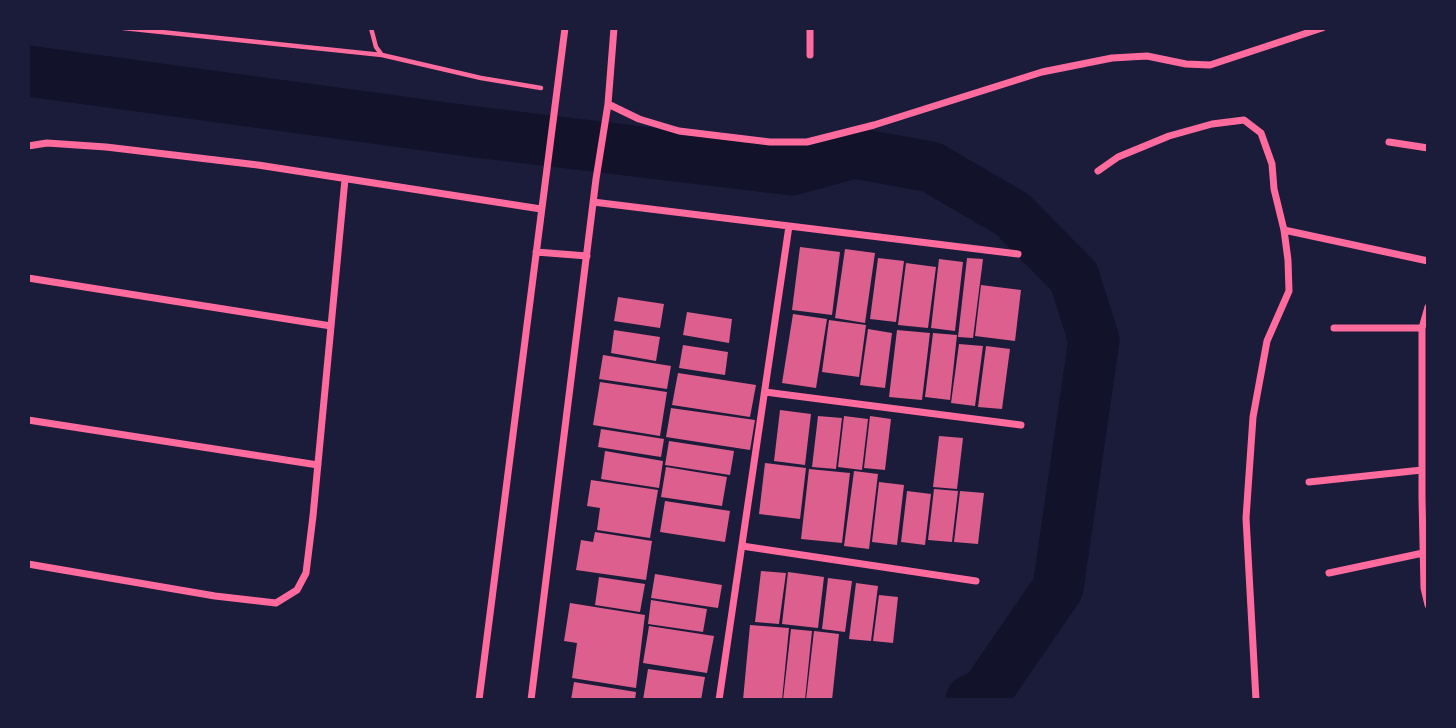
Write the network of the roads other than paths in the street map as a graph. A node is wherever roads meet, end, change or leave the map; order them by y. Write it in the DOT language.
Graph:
graph roads {
  1 [pos="565,28"];
  2 [pos="614,28"];
  3 [pos="810,28"];
  4 [pos="1322,28"];
  5 [pos="810,55"];
  6 [pos="608,104"];
  7 [pos="1389,142"];
  8 [pos="28,146"];
  9 [pos="1428,148"];
  10 [pos="1098,171"];
  11 [pos="345,179"];
  12 [pos="593,202"];
  13 [pos="541,209"];
  14 [pos="789,226"];
  15 [pos="1284,230"];
  16 [pos="536,252"];
  17 [pos="1018,254"];
  18 [pos="587,256"];
  19 [pos="1428,261"];
  20 [pos="28,278"];
  21 [pos="1428,307"];
  22 [pos="331,326"];
  23 [pos="1334,328"];
  24 [pos="1422,328"];
  25 [pos="1426,390"];
  26 [pos="765,392"];
  27 [pos="28,419"];
  28 [pos="1021,425"];
  29 [pos="318,465"];
  30 [pos="1422,470"];
  31 [pos="1309,482"];
  32 [pos="742,546"];
  33 [pos="1423,553"];
  34 [pos="28,564"];
  35 [pos="1329,573"];
  36 [pos="976,580"];
  37 [pos="1428,605"];
  38 [pos="479,700"];
  39 [pos="531,700"];
  40 [pos="719,700"];
  41 [pos="1256,700"];
  1 -- 13 [label="street"];
  2 -- 6 [label="street"];
  3 -- 5 [label="street"];
  4 -- 6 [label="street"];
  6 -- 12 [label="street"];
  7 -- 9 [label="street"];
  8 -- 11 [label="street"];
  10 -- 15 [label="street"];
  11 -- 13 [label="street"];
  11 -- 22 [label="street"];
  12 -- 14 [label="street"];
  12 -- 18 [label="street"];
  13 -- 16 [label="street"];
  14 -- 17 [label="street"];
  14 -- 26 [label="street"];
  15 -- 19 [label="street"];
  15 -- 41 [label="street"];
  16 -- 18 [label="street"];
  16 -- 38 [label="street"];
  18 -- 39 [label="street"];
  20 -- 22 [label="street"];
  21 -- 24 [label="street"];
  22 -- 29 [label="street"];
  23 -- 24 [label="street"];
  24 -- 25 [label="street"];
  25 -- 30 [label="street"];
  26 -- 28 [label="street"];
  26 -- 32 [label="street"];
  27 -- 29 [label="street"];
  29 -- 34 [label="street"];
  30 -- 31 [label="street"];
  30 -- 33 [label="street"];
  32 -- 36 [label="street"];
  32 -- 40 [label="street"];
  33 -- 35 [label="street"];
  33 -- 37 [label="street"];
}
